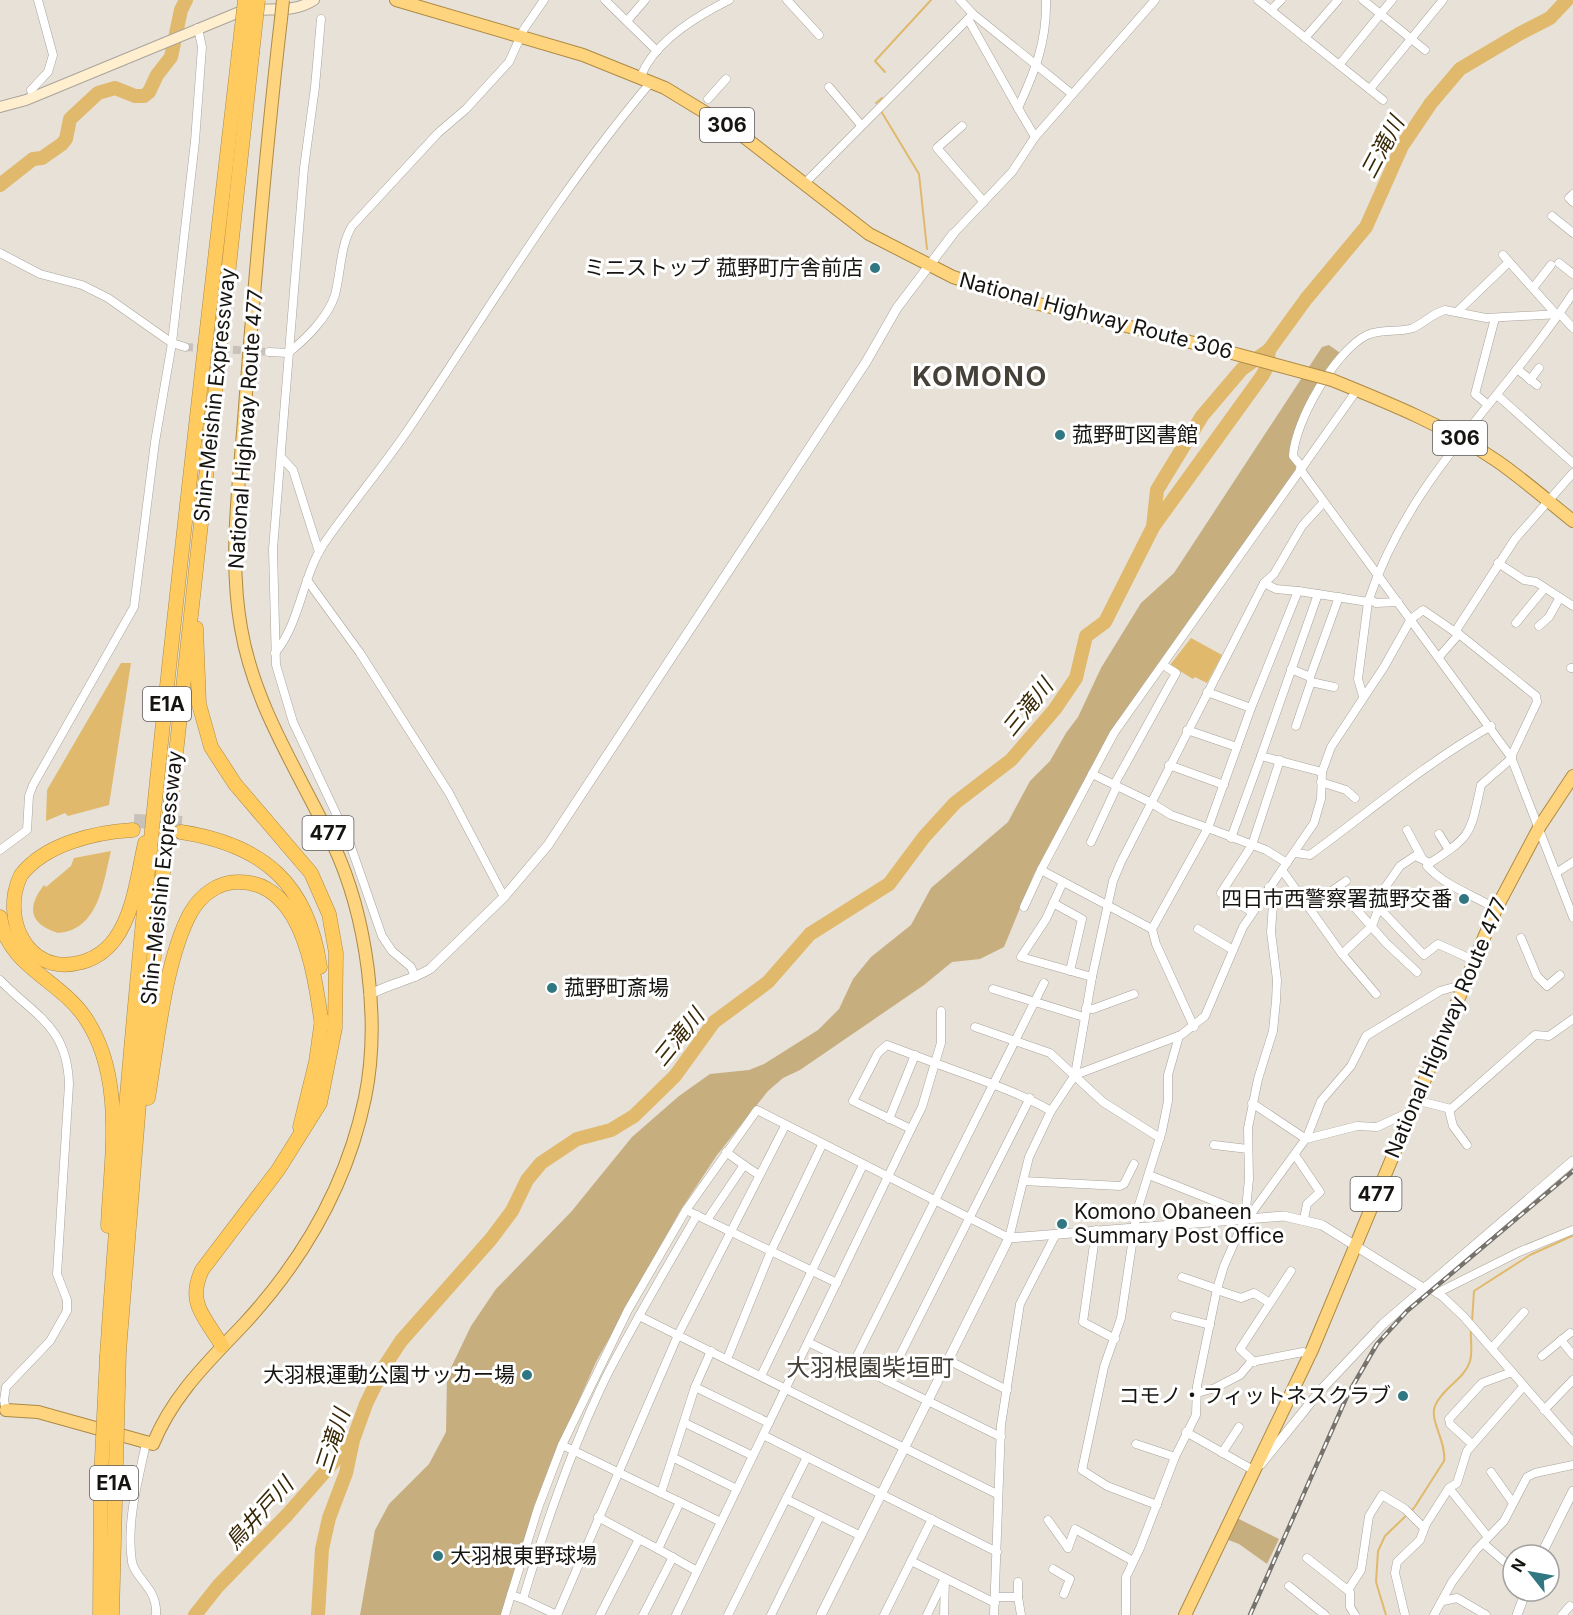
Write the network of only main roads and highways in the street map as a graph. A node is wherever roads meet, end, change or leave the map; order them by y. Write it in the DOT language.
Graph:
graph roads {
  1 [pos="245,0"];
  2 [pos="258,0"];
  3 [pos="283,0"];
  4 [pos="314,0"];
  5 [pos="396,0"];
  6 [pos="246,53"];
  7 [pos="0,107"];
  8 [pos="204,509"];
  9 [pos="1573,521"];
  10 [pos="1573,776"];
  11 [pos="157,795"];
  12 [pos="182,827"];
  13 [pos="0,904"];
  14 [pos="0,917"];
  15 [pos="329,1027"];
  16 [pos="132,1183"];
  17 [pos="108,1339"];
  18 [pos="222,1346"];
  19 [pos="113,1354"];
  20 [pos="3,1410"];
  21 [pos="100,1615"];
  22 [pos="112,1615"];
  23 [pos="1185,1615"];
  1 -- 6 [label="highway, Shin-Meishin Expressway / E1A, bridge"];
  2 -- 6 [label="highway, Shin-Meishin Expressway / E1A, bridge"];
  3 -- 18 [label="highway, National Highway Route 477 / 477, bridge"];
  4 -- 7 [label="main road"];
  5 -- 9 [label="highway, National Highway Route 306 / 306, bridge"];
  6 -- 8 [label="highway, Shin-Meishin Expressway / E1A"];
  6 -- 11 [label="highway, Shin-Meishin Expressway / E1A"];
  8 -- 15 [label="highway"];
  8 -- 16 [label="highway, Shin-Meishin Expressway / E1A"];
  10 -- 23 [label="highway, National Highway Route 477 / 477"];
  11 -- 13 [label="highway"];
  11 -- 17 [label="highway, Shin-Meishin Expressway / E1A"];
  12 -- 15 [label="highway"];
  14 -- 17 [label="highway"];
  15 -- 16 [label="highway"];
  15 -- 18 [label="highway"];
  16 -- 19 [label="highway, Shin-Meishin Expressway / E1A"];
  17 -- 19 [label="highway, Shin-Meishin Expressway / E1A"];
  18 -- 20 [label="highway, National Highway Route 477 / 477"];
  19 -- 21 [label="highway, Shin-Meishin Expressway / E1A, bridge"];
  19 -- 22 [label="highway, Shin-Meishin Expressway / E1A, bridge"];
}
